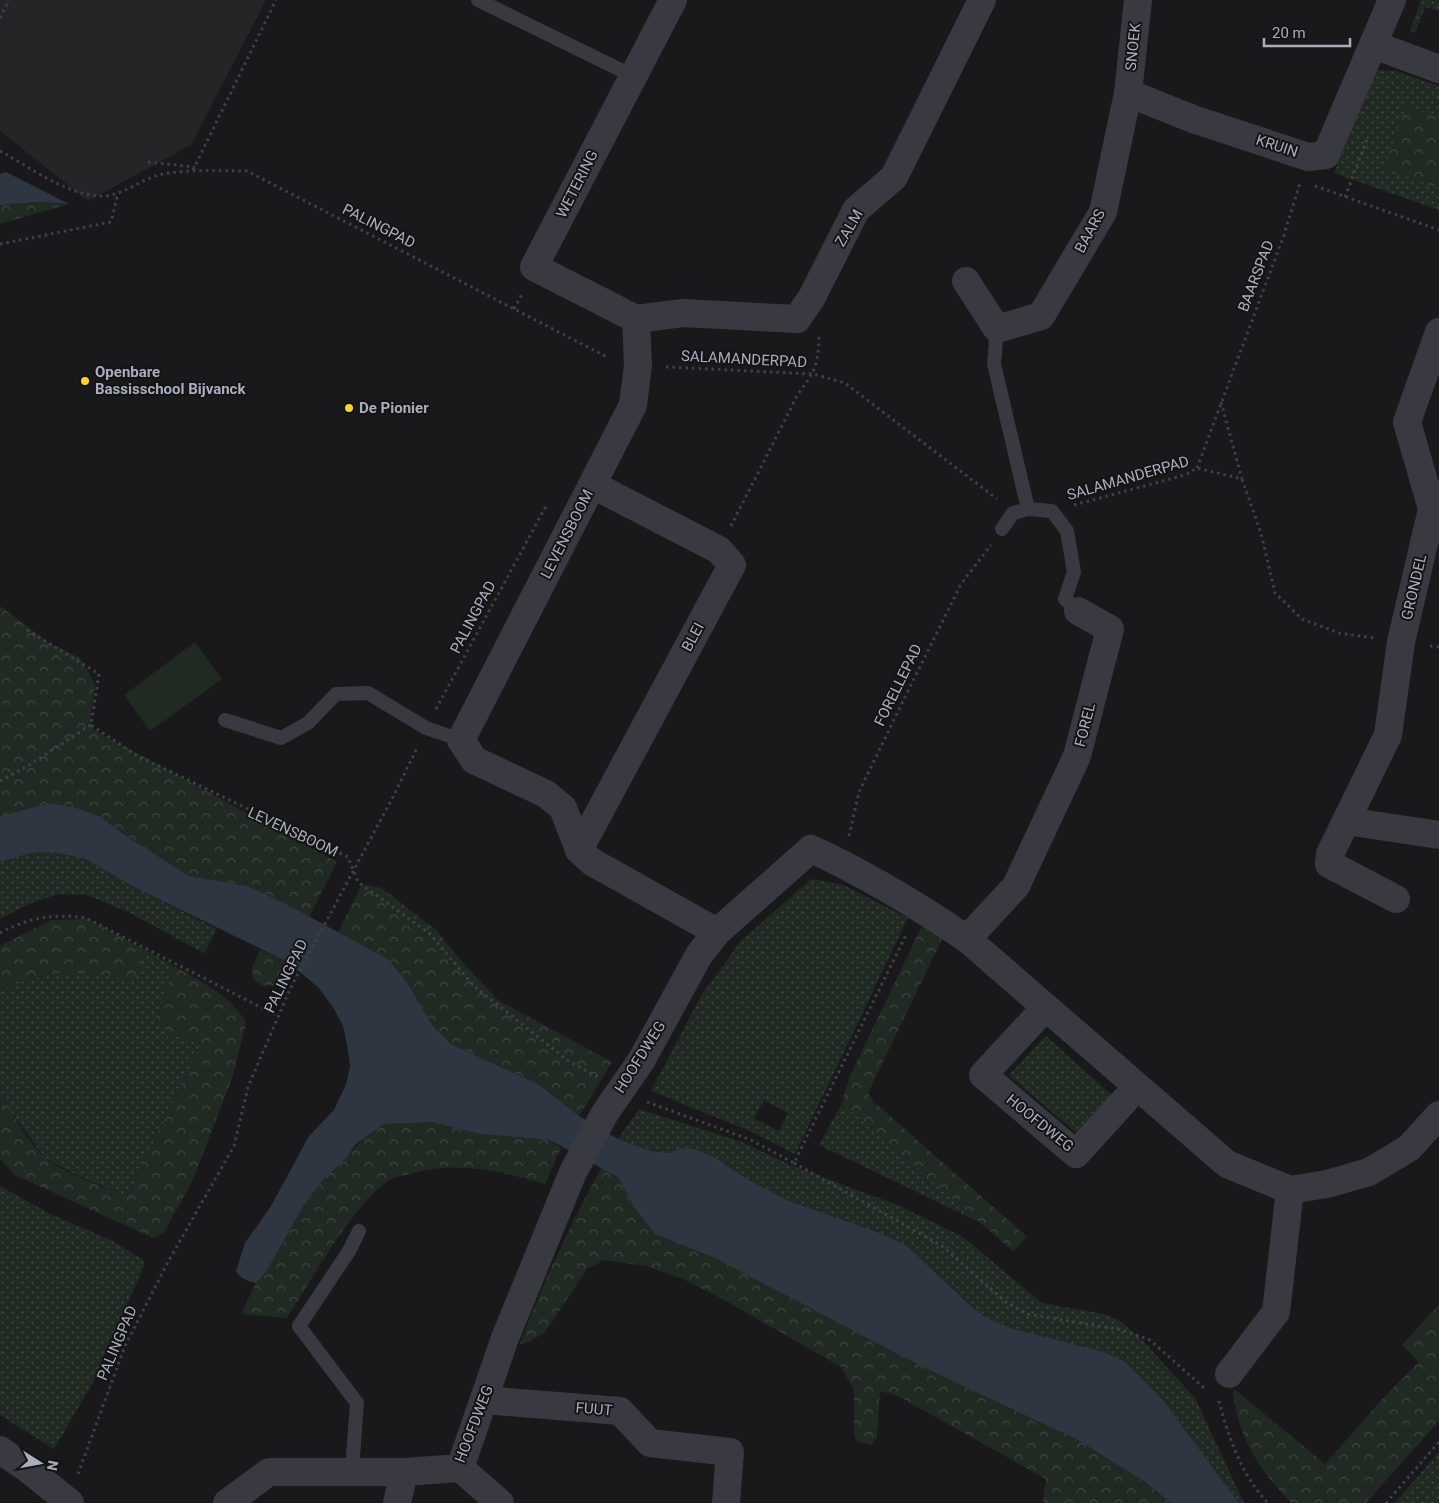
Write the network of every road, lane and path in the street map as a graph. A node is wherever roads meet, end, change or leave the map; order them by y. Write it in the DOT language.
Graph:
graph roads {
  1 [pos="9,0"];
  2 [pos="276,0"];
  3 [pos="478,0"];
  4 [pos="673,0"];
  5 [pos="982,0"];
  6 [pos="1138,0"];
  7 [pos="1392,0"];
  8 [pos="0,18"];
  9 [pos="1374,45"];
  10 [pos="1439,69"];
  11 [pos="633,76"];
  12 [pos="1128,93"];
  13 [pos="0,151"];
  14 [pos="148,162"];
  15 [pos="196,167"];
  16 [pos="192,170"];
  17 [pos="118,193"];
  18 [pos="1439,230"];
  19 [pos="0,244"];
  20 [pos="966,281"];
  21 [pos="812,297"];
  22 [pos="636,319"];
  23 [pos="997,329"];
  24 [pos="1439,332"];
  25 [pos="612,359"];
  26 [pos="638,366"];
  27 [pos="813,374"];
  28 [pos="1221,402"];
  29 [pos="1197,468"];
  30 [pos="1242,479"];
  31 [pos="593,484"];
  32 [pos="547,504"];
  33 [pos="1028,509"];
  34 [pos="1052,511"];
  35 [pos="1013,513"];
  36 [pos="1002,529"];
  37 [pos="718,550"];
  38 [pos="1078,611"];
  39 [pos="27,630"];
  40 [pos="1401,642"];
  41 [pos="1439,647"];
  42 [pos="225,720"];
  43 [pos="91,724"];
  44 [pos="426,728"];
  45 [pos="461,740"];
  46 [pos="0,781"];
  47 [pos="1346,821"];
  48 [pos="1439,835"];
  49 [pos="578,850"];
  50 [pos="842,863"];
  51 [pos="354,871"];
  52 [pos="1396,899"];
  53 [pos="920,907"];
  54 [pos="717,932"];
  55 [pos="0,933"];
  56 [pos="967,939"];
  57 [pos="1046,1008"];
  58 [pos="278,1016"];
  59 [pos="1136,1088"];
  60 [pos="612,1102"];
  61 [pos="1439,1115"];
  62 [pos="794,1163"];
  63 [pos="1290,1190"];
  64 [pos="359,1231"];
  65 [pos="1229,1374"];
  66 [pos="1205,1390"];
  67 [pos="1212,1396"];
  68 [pos="484,1400"];
  69 [pos="1219,1402"];
  70 [pos="1439,1442"];
  71 [pos="0,1450"];
  72 [pos="460,1468"];
  73 [pos="352,1470"];
  74 [pos="404,1472"];
  75 [pos="67,1500"];
  76 [pos="227,1503"];
  77 [pos="397,1503"];
  78 [pos="500,1503"];
  79 [pos="726,1503"];
  80 [pos="1268,1503"];
  81 [pos="1386,1503"];
  1 -- 8 [label="path"];
  2 -- 15 [label="path"];
  3 -- 11 [label="lane"];
  4 -- 11 [label="street, WETERING"];
  5 -- 21 [label="street, ZALM"];
  6 -- 12 [label="street, SNOEK"];
  7 -- 9 [label="street, KRUIN"];
  9 -- 10 [label="street"];
  9 -- 12 [label="street, KRUIN"];
  11 -- 22 [label="street, WETERING"];
  12 -- 23 [label="street, BAARS"];
  13 -- 17 [label="path, PALINGPAD"];
  14 -- 15 [label="path"];
  15 -- 16 [label="path"];
  16 -- 17 [label="path, PALINGPAD"];
  16 -- 25 [label="path, PALINGPAD"];
  17 -- 19 [label="path"];
  18 -- 28 [label="path, BAARSPAD"];
  20 -- 23 [label="street"];
  21 -- 22 [label="street, ZALM"];
  21 -- 27 [label="path"];
  22 -- 26 [label="street, LEVENSBOOM"];
  23 -- 33 [label="lane"];
  24 -- 40 [label="street, GRONDEL"];
  26 -- 27 [label="path, SALAMANDERPAD"];
  26 -- 31 [label="street, LEVENSBOOM"];
  27 -- 35 [label="path, SALAMANDERPAD"];
  27 -- 37 [label="path"];
  28 -- 29 [label="path, BAARSPAD"];
  28 -- 30 [label="path"];
  29 -- 30 [label="path, SALAMANDERPAD"];
  29 -- 34 [label="path, SALAMANDERPAD"];
  30 -- 40 [label="path"];
  31 -- 37 [label="street"];
  31 -- 45 [label="street, LEVENSBOOM"];
  32 -- 44 [label="path, PALINGPAD"];
  33 -- 34 [label="lane"];
  33 -- 35 [label="lane"];
  34 -- 38 [label="lane, FOREL"];
  35 -- 36 [label="lane"];
  36 -- 50 [label="path, FORELLEPAD"];
  37 -- 49 [label="street, BLEI"];
  38 -- 56 [label="street, FOREL"];
  39 -- 43 [label="path"];
  40 -- 41 [label="path"];
  40 -- 47 [label="street, GRONDEL"];
  42 -- 44 [label="lane"];
  43 -- 46 [label="path"];
  43 -- 51 [label="path, LEVENSBOOM"];
  44 -- 45 [label="lane"];
  44 -- 51 [label="path, PALINGPAD"];
  45 -- 49 [label="street"];
  47 -- 48 [label="street"];
  47 -- 52 [label="street, GRONDEL"];
  49 -- 54 [label="street"];
  50 -- 53 [label="street, HOOFDWEG"];
  50 -- 54 [label="street, HOOFDWEG"];
  51 -- 58 [label="path, PALINGPAD"];
  51 -- 60 [label="path, LEVENSBOOM"];
  53 -- 56 [label="street, HOOFDWEG"];
  53 -- 62 [label="path"];
  54 -- 60 [label="street, HOOFDWEG"];
  55 -- 58 [label="path"];
  56 -- 57 [label="street, HOOFDWEG"];
  57 -- 59 [label="street, HOOFDWEG"];
  57 -- 59 [label="street, HOOFDWEG"];
  58 -- 75 [label="path, PALINGPAD"];
  59 -- 63 [label="street, HOOFDWEG"];
  60 -- 62 [label="path, LEVENSBOOM"];
  60 -- 68 [label="street, HOOFDWEG"];
  61 -- 63 [label="street"];
  62 -- 66 [label="path, LEVENSBOOM"];
  63 -- 65 [label="street"];
  64 -- 73 [label="lane"];
  65 -- 69 [label="path"];
  67 -- 69 [label="path"];
  68 -- 72 [label="street, HOOFDWEG"];
  68 -- 79 [label="street, FUUT"];
  69 -- 80 [label="path"];
  70 -- 81 [label="path"];
  71 -- 75 [label="street"];
  72 -- 74 [label="street, HOOFDWEG"];
  72 -- 78 [label="street"];
  73 -- 74 [label="street, HOOFDWEG"];
  73 -- 76 [label="street, HOOFDWEG"];
  74 -- 77 [label="street"];
}
